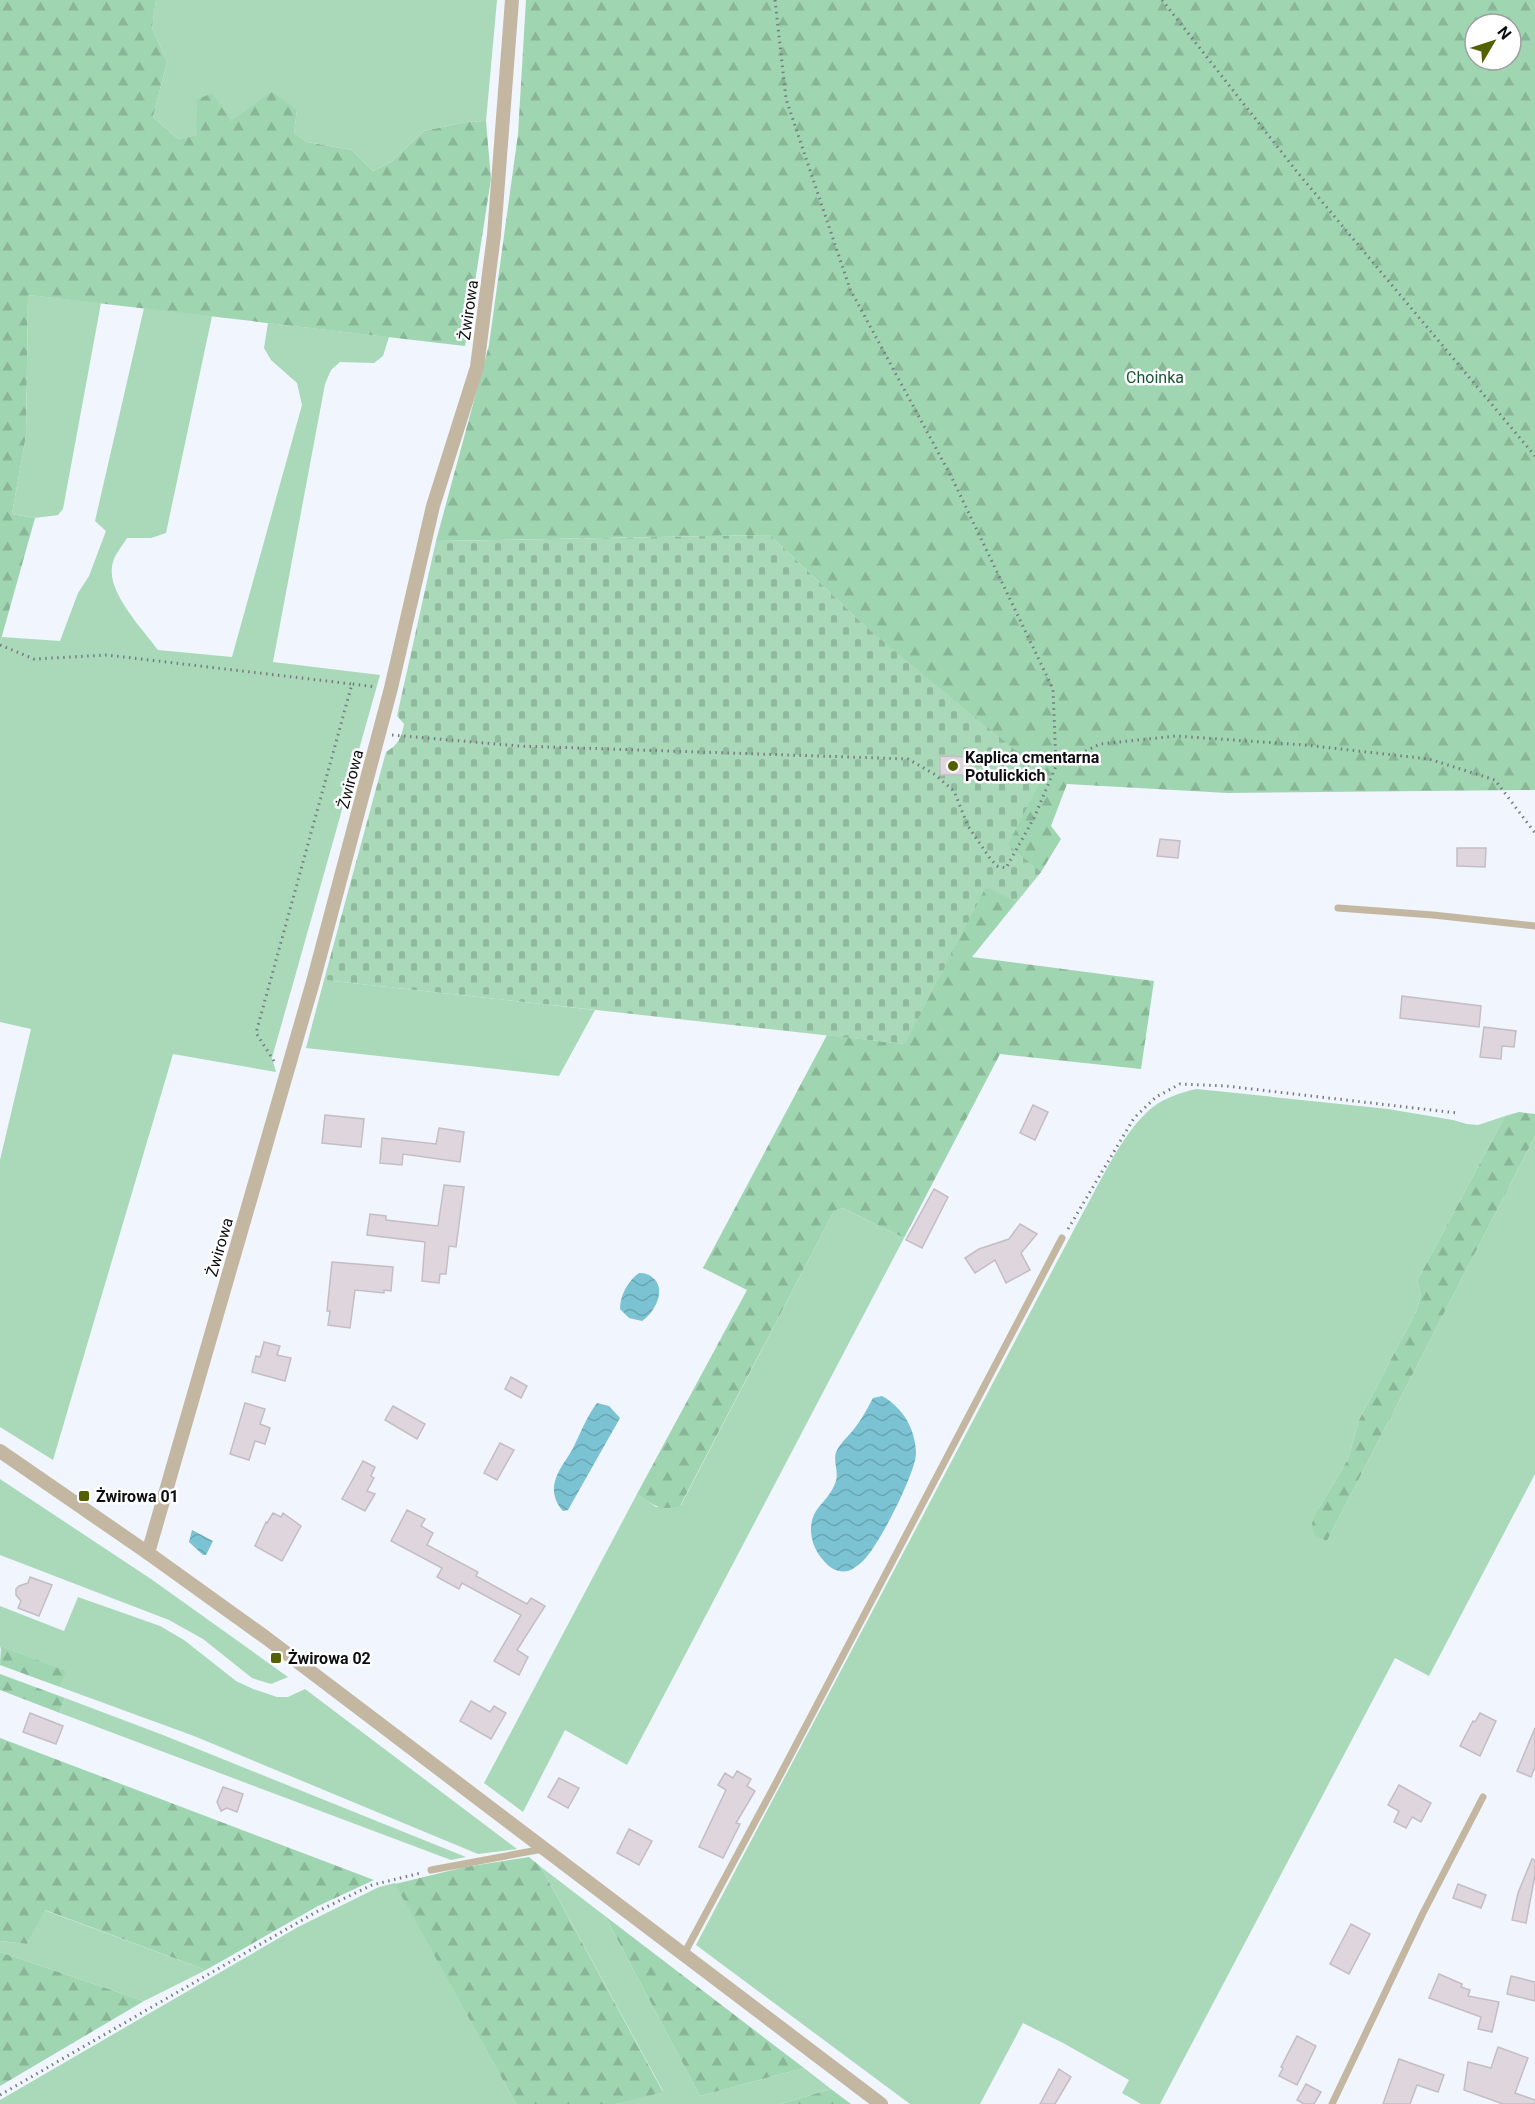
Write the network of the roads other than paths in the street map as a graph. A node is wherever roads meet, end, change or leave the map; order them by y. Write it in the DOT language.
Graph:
graph roads {
  1 [pos="512,0"];
  2 [pos="1338,908"];
  3 [pos="1535,926"];
  4 [pos="1062,1238"];
  5 [pos="0,1451"];
  6 [pos="148,1553"];
  7 [pos="1483,1797"];
  8 [pos="545,1848"];
  9 [pos="431,1870"];
  10 [pos="684,1954"];
  11 [pos="881,2104"];
  12 [pos="1332,2104"];
  1 -- 6 [label="street, Żwirowa"];
  2 -- 3 [label="lane"];
  4 -- 10 [label="lane"];
  5 -- 6 [label="street"];
  6 -- 8 [label="street"];
  7 -- 12 [label="lane"];
  8 -- 9 [label="lane"];
  8 -- 10 [label="street"];
  10 -- 11 [label="street"];
}
